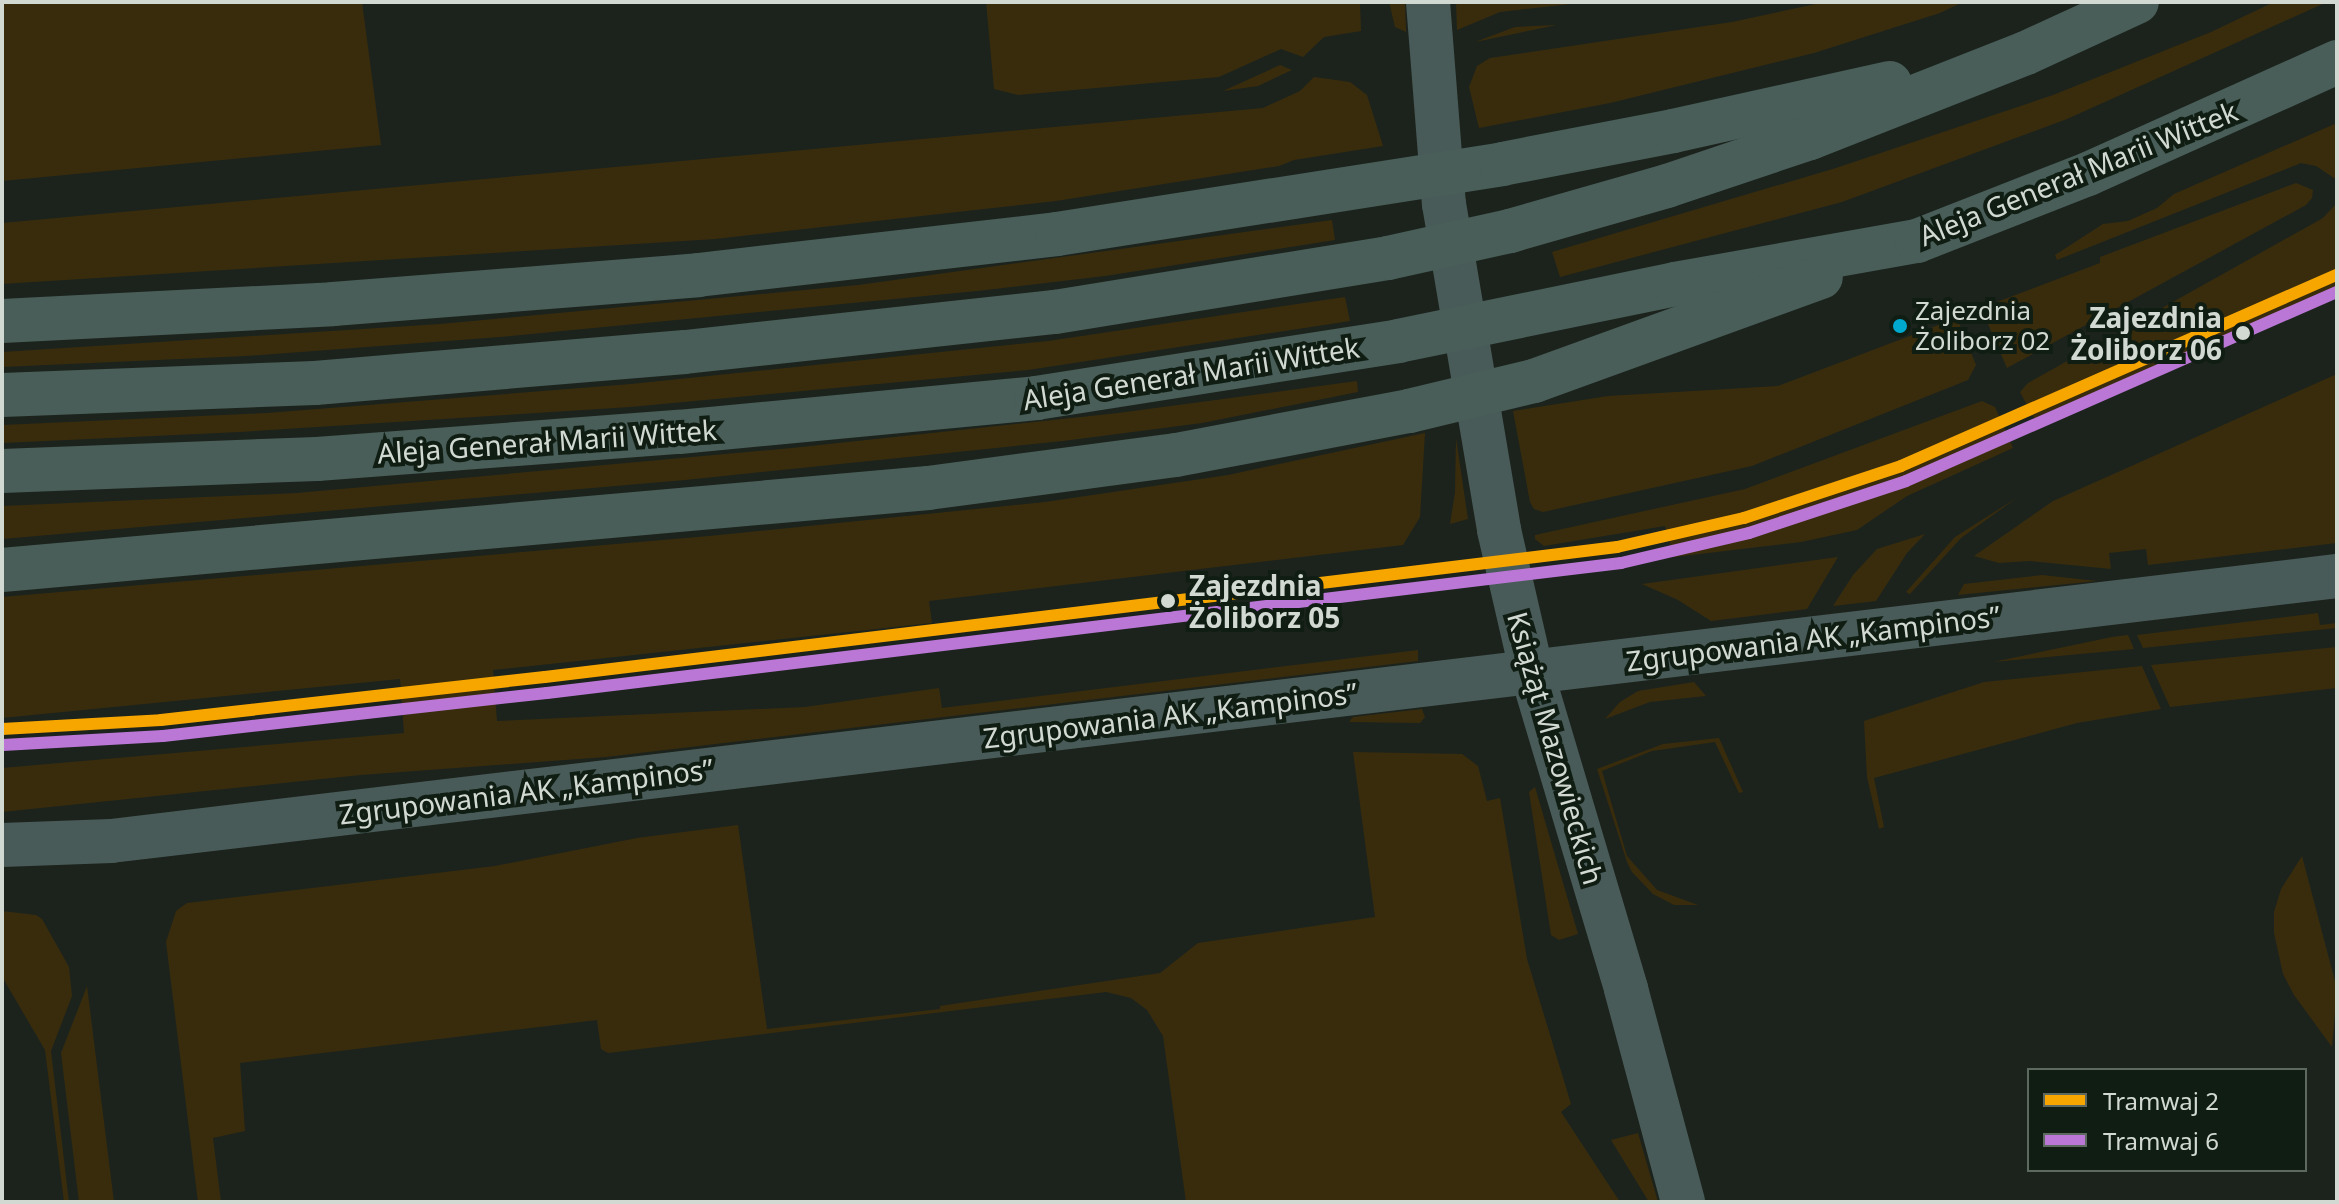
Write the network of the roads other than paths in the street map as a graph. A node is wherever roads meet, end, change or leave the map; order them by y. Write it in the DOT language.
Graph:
graph roads {
  1 [pos="1428,2"];
  2 [pos="2137,2"];
  3 [pos="2026,53"];
  4 [pos="2337,62"];
  5 [pos="1917,241"];
  6 [pos="2,321"];
  7 [pos="2,395"];
  8 [pos="2,471"];
  9 [pos="2,570"];
  10 [pos="2337,576"];
  11 [pos="1532,673"];
  12 [pos="2,845"];
  13 [pos="1683,1202"];
  1 -- 11 [label="street, Książąt Mazowieckich"];
  2 -- 3 [label="main road"];
  3 -- 6 [label="main road"];
  3 -- 7 [label="main road"];
  4 -- 5 [label="main road, Aleja Generał Marii Wittek"];
  5 -- 8 [label="main road, Aleja Generał Marii Wittek"];
  5 -- 9 [label="main road"];
  10 -- 11 [label="street, Zgrupowania AK „Kampinos”"];
  11 -- 12 [label="street, Zgrupowania AK „Kampinos”"];
  11 -- 13 [label="street, Książąt Mazowieckich"];
}
